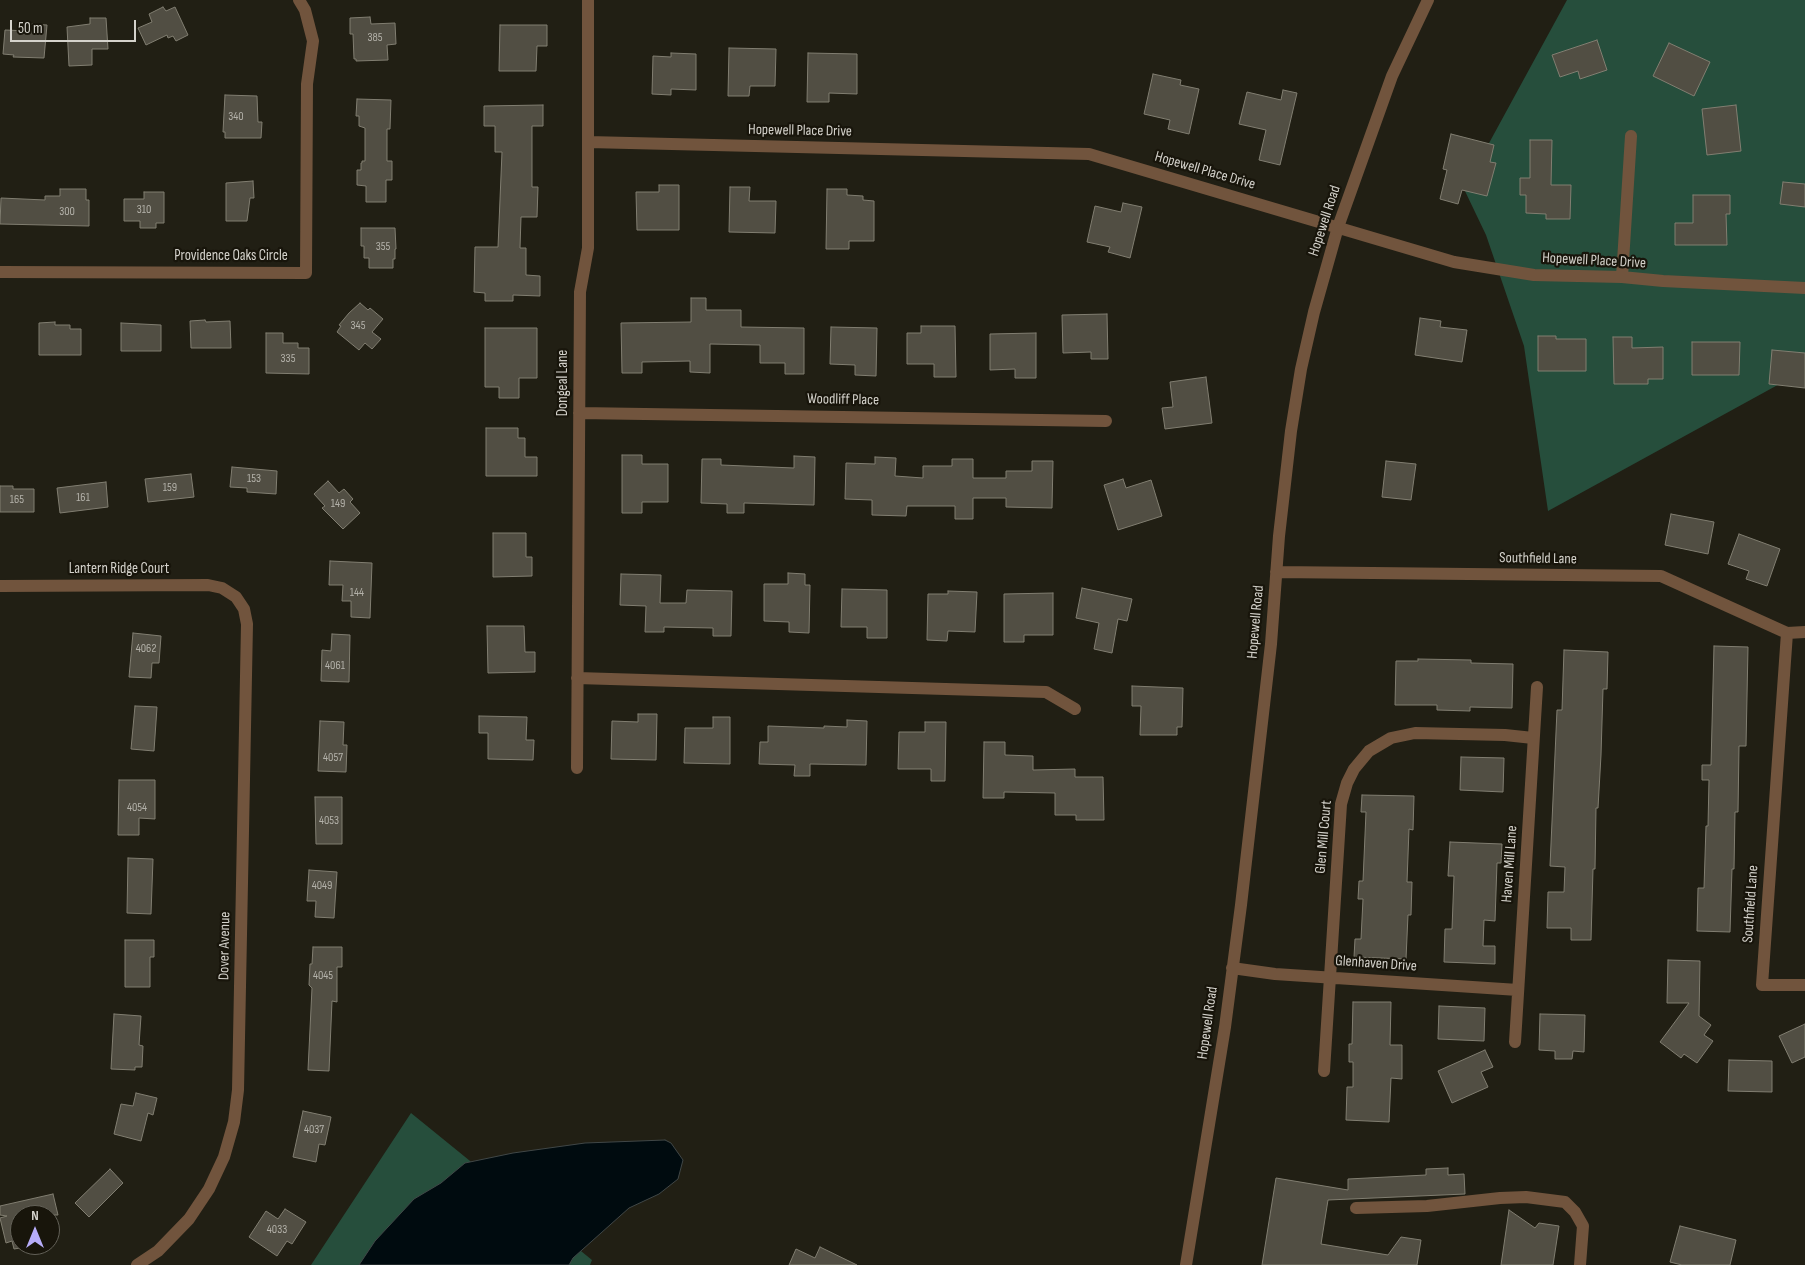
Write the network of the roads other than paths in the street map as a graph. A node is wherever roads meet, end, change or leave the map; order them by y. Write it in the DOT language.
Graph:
graph roads {
  1 [pos="299,0"];
  2 [pos="588,0"];
  3 [pos="1428,0"];
  4 [pos="1632,136"];
  5 [pos="588,142"];
  6 [pos="1338,227"];
  7 [pos="0,272"];
  8 [pos="1622,277"];
  9 [pos="1805,288"];
  10 [pos="579,413"];
  11 [pos="1106,421"];
  12 [pos="1276,572"];
  13 [pos="0,586"];
  14 [pos="236,597"];
  15 [pos="1805,632"];
  16 [pos="1787,633"];
  17 [pos="577,678"];
  18 [pos="1537,687"];
  19 [pos="1075,709"];
  20 [pos="1533,738"];
  21 [pos="577,768"];
  22 [pos="1232,968"];
  23 [pos="1329,977"];
  24 [pos="1805,985"];
  25 [pos="1518,990"];
  26 [pos="1514,1042"];
  27 [pos="1324,1071"];
  28 [pos="1356,1208"];
  29 [pos="137,1265"];
  30 [pos="1186,1265"];
  31 [pos="1580,1265"];
  1 -- 7 [label="street, Providence Oaks Circle"];
  2 -- 5 [label="street, Dongeal Lane"];
  3 -- 6 [label="street, Hopewell Road"];
  4 -- 8 [label="street"];
  5 -- 6 [label="street, Hopewell Place Drive"];
  5 -- 10 [label="street, Dongeal Lane"];
  6 -- 8 [label="street, Hopewell Place Drive"];
  6 -- 12 [label="street, Hopewell Road"];
  8 -- 9 [label="street, Hopewell Place Drive"];
  10 -- 11 [label="street, Woodliff Place"];
  10 -- 17 [label="street, Dongeal Lane"];
  12 -- 16 [label="street, Southfield Lane"];
  12 -- 22 [label="street, Hopewell Road"];
  13 -- 14 [label="street, Lantern Ridge Court"];
  14 -- 29 [label="street, Dover Avenue"];
  15 -- 16 [label="street, Southfield Lane"];
  16 -- 24 [label="street, Southfield Lane"];
  17 -- 19 [label="street"];
  17 -- 21 [label="street, Dongeal Lane"];
  18 -- 20 [label="street, Haven Mill Lane"];
  20 -- 23 [label="street, Glen Mill Court"];
  20 -- 25 [label="street, Haven Mill Lane"];
  22 -- 23 [label="street, Glenhaven Drive"];
  22 -- 30 [label="street, Hopewell Road"];
  23 -- 25 [label="street, Glenhaven Drive"];
  23 -- 27 [label="street, Glen Mill Court"];
  25 -- 26 [label="street, Haven Mill Lane"];
  28 -- 31 [label="street"];
}
